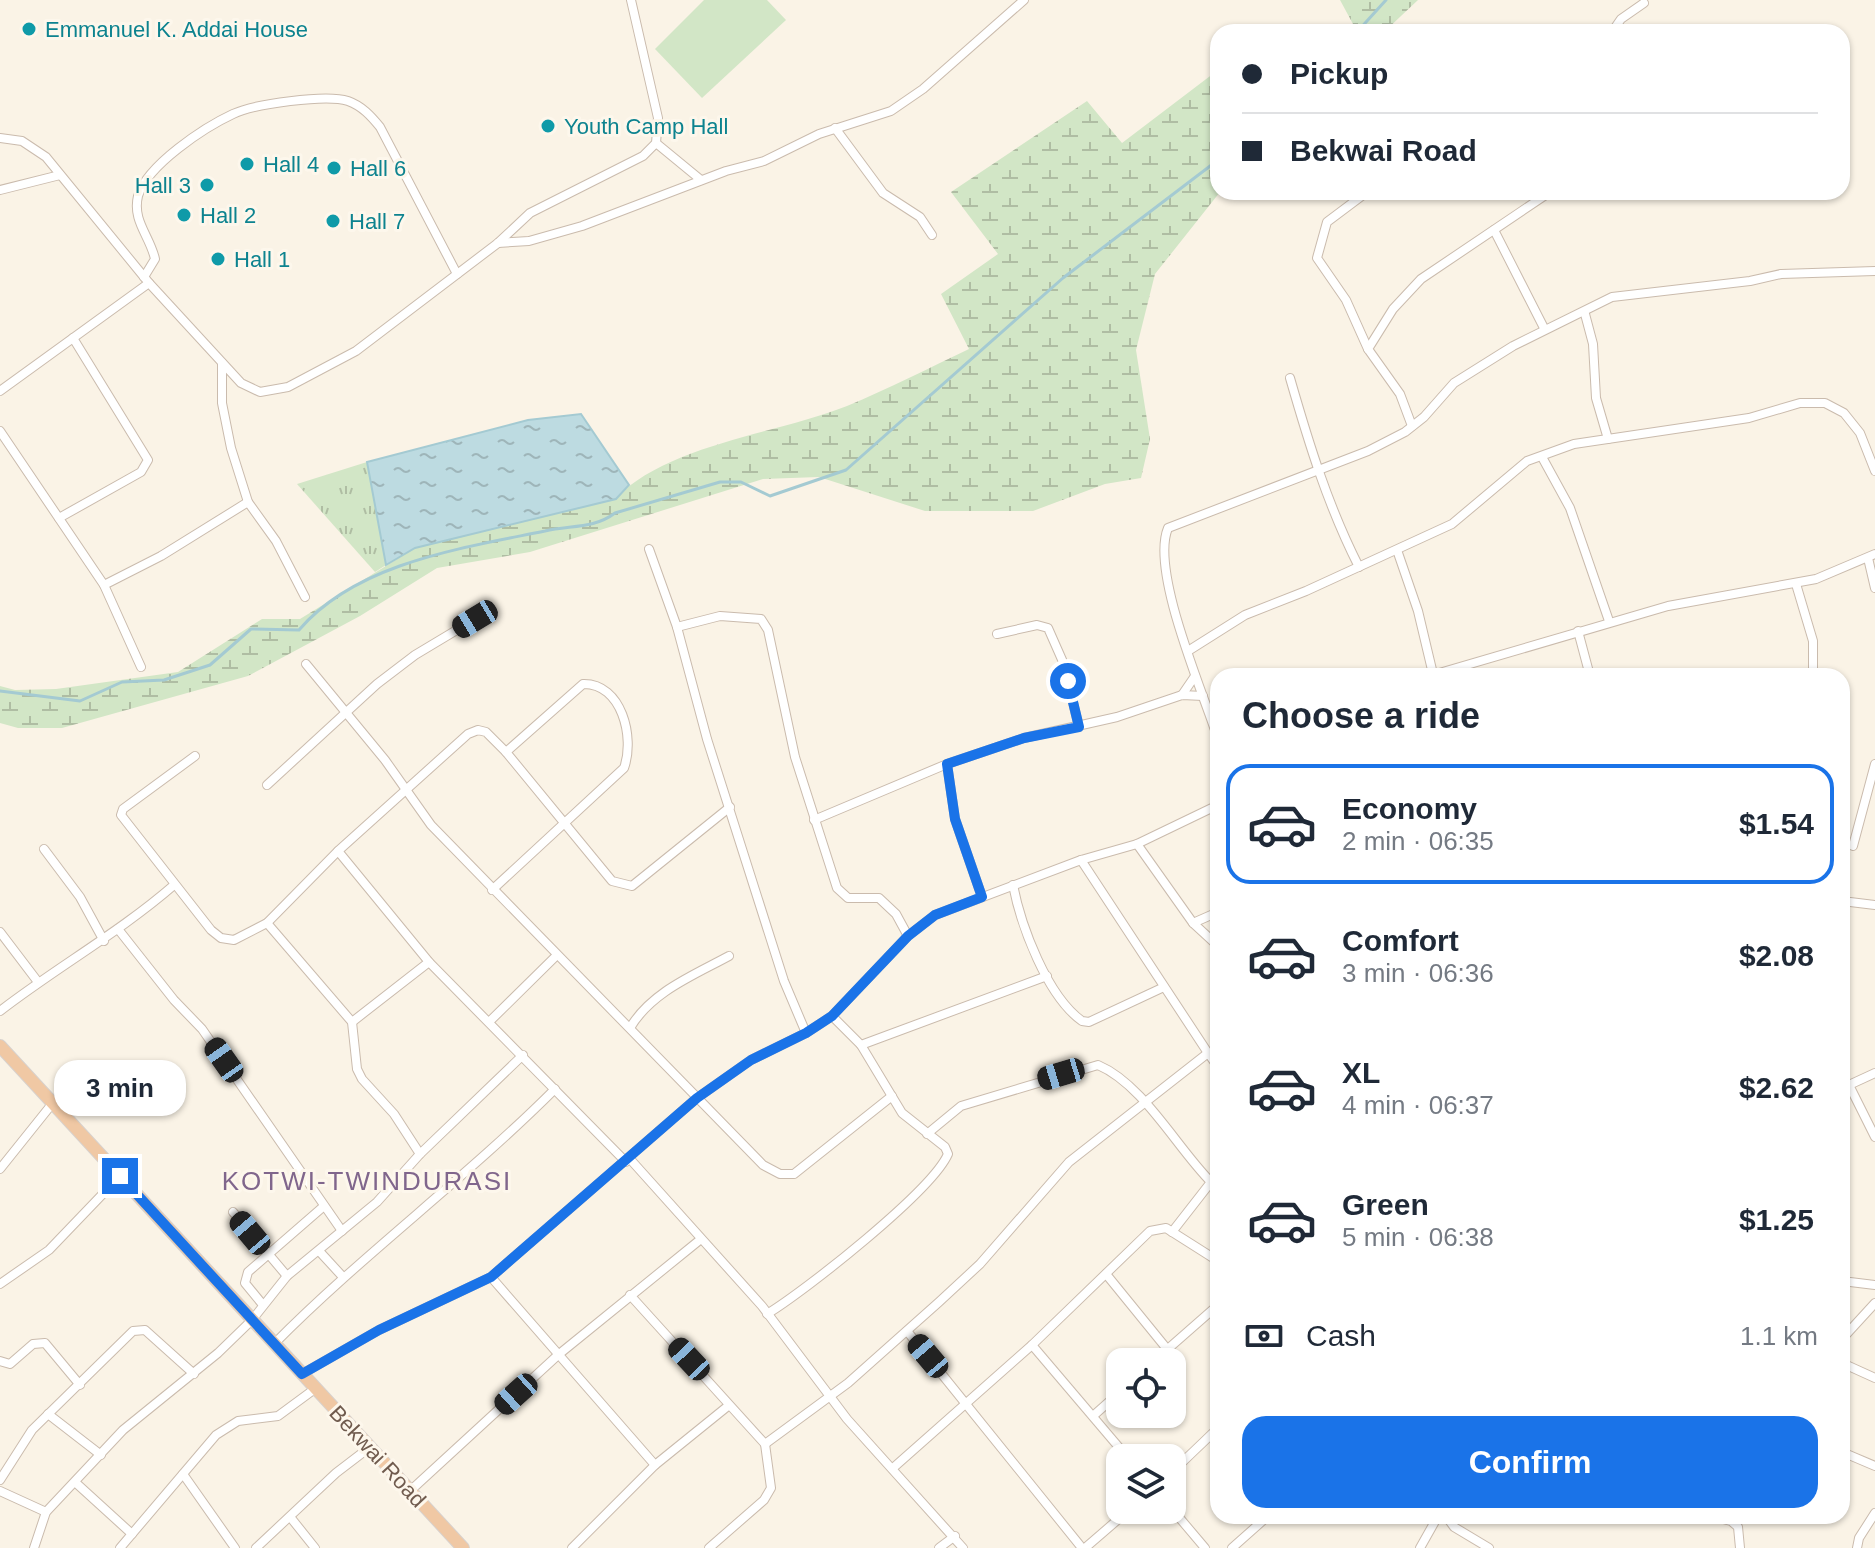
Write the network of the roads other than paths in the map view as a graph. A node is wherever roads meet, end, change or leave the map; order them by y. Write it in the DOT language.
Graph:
graph roads {
  1 [pos="631,0"];
  2 [pos="1024,0"];
  3 [pos="1644,3"];
  4 [pos="1618,24"];
  5 [pos="835,128"];
  6 [pos="0,138"];
  7 [pos="656,143"];
  8 [pos="60,175"];
  9 [pos="701,180"];
  10 [pos="0,190"];
  11 [pos="1356,200"];
  12 [pos="1538,200"];
  13 [pos="1494,230"];
  14 [pos="932,235"];
  15 [pos="498,243"];
  16 [pos="1875,271"];
  17 [pos="457,274"];
  18 [pos="146,280"];
  19 [pos="1585,314"];
  20 [pos="1544,328"];
  21 [pos="73,338"];
  22 [pos="1368,349"];
  23 [pos="222,363"];
  24 [pos="1290,378"];
  25 [pos="0,391"];
  26 [pos="1412,426"];
  27 [pos="0,431"];
  28 [pos="1608,439"];
  29 [pos="1542,457"];
  30 [pos="1316,469"];
  31 [pos="1875,471"];
  32 [pos="248,502"];
  33 [pos="59,518"];
  34 [pos="649,549"];
  35 [pos="1397,550"];
  36 [pos="1872,556"];
  37 [pos="1359,567"];
  38 [pos="1796,584"];
  39 [pos="104,585"];
  40 [pos="1875,588"];
  41 [pos="305,597"];
  42 [pos="475,619"];
  43 [pos="1609,621"];
  44 [pos="677,627"];
  45 [pos="1578,631"];
  46 [pos="997,634"];
  47 [pos="1188,651"];
  48 [pos="306,664"];
  49 [pos="141,667"];
  50 [pos="1430,668"];
  51 [pos="1454,668"];
  52 [pos="1588,668"];
  53 [pos="1813,668"];
  54 [pos="1195,676"];
  55 [pos="1182,695"];
  56 [pos="1203,696"];
  57 [pos="344,715"];
  58 [pos="1210,716"];
  59 [pos="1079,727"];
  60 [pos="506,752"];
  61 [pos="195,756"];
  62 [pos="947,764"];
  63 [pos="1875,764"];
  64 [pos="267,785"];
  65 [pos="406,789"];
  66 [pos="730,807"];
  67 [pos="1210,809"];
  68 [pos="814,820"];
  69 [pos="563,824"];
  70 [pos="1137,844"];
  71 [pos="1853,846"];
  72 [pos="44,849"];
  73 [pos="338,851"];
  74 [pos="1081,860"];
  75 [pos="174,885"];
  76 [pos="1013,885"];
  77 [pos="492,890"];
  78 [pos="982,897"];
  79 [pos="1850,902"];
  80 [pos="1875,905"];
  81 [pos="1210,916"];
  82 [pos="267,923"];
  83 [pos="1193,923"];
  84 [pos="118,929"];
  85 [pos="0,932"];
  86 [pos="908,936"];
  87 [pos="1210,939"];
  88 [pos="104,941"];
  89 [pos="557,955"];
  90 [pos="729,956"];
  91 [pos="429,962"];
  92 [pos="1047,976"];
  93 [pos="38,982"];
  94 [pos="1164,987"];
  95 [pos="0,1011"];
  96 [pos="832,1016"];
  97 [pos="490,1021"];
  98 [pos="352,1022"];
  99 [pos="630,1028"];
  100 [pos="806,1033"];
  101 [pos="861,1045"];
  102 [pos="0,1046"];
  103 [pos="1208,1053"];
  104 [pos="523,1055"];
  105 [pos="1210,1056"];
  106 [pos="1875,1073"];
  107 [pos="1850,1081"];
  108 [pos="555,1089"];
  109 [pos="1850,1092"];
  110 [pos="892,1096"];
  111 [pos="697,1098"];
  112 [pos="52,1104"];
  113 [pos="1145,1104"];
  114 [pos="927,1134"];
  115 [pos="1875,1137"];
  116 [pos="420,1154"];
  117 [pos="628,1160"];
  118 [pos="0,1169"];
  119 [pos="120,1176"];
  120 [pos="1210,1181"];
  121 [pos="1210,1183"];
  122 [pos="324,1206"];
  123 [pos="233,1212"];
  124 [pos="342,1231"];
  125 [pos="1172,1232"];
  126 [pos="701,1239"];
  127 [pos="320,1252"];
  128 [pos="268,1253"];
  129 [pos="1210,1256"];
  130 [pos="1106,1274"];
  131 [pos="287,1276"];
  132 [pos="343,1277"];
  133 [pos="491,1277"];
  134 [pos="1850,1282"];
  135 [pos="0,1284"];
  136 [pos="1875,1285"];
  137 [pos="630,1295"];
  138 [pos="1875,1303"];
  139 [pos="263,1305"];
  140 [pos="1210,1312"];
  141 [pos="767,1314"];
  142 [pos="252,1320"];
  143 [pos="1850,1330"];
  144 [pos="907,1331"];
  145 [pos="274,1344"];
  146 [pos="1032,1345"];
  147 [pos="1166,1348"];
  148 [pos="1168,1348"];
  149 [pos="558,1355"];
  150 [pos="0,1361"];
  151 [pos="1850,1367"];
  152 [pos="194,1374"];
  153 [pos="302,1374"];
  154 [pos="1875,1378"];
  155 [pos="80,1385"];
  156 [pos="316,1388"];
  157 [pos="829,1397"];
  158 [pos="965,1404"];
  159 [pos="1106,1404"];
  160 [pos="728,1406"];
  161 [pos="48,1414"];
  162 [pos="1093,1416"];
  163 [pos="1210,1436"];
  164 [pos="765,1444"];
  165 [pos="1116,1444"];
  166 [pos="370,1447"];
  167 [pos="101,1455"];
  168 [pos="1850,1455"];
  169 [pos="1186,1459"];
  170 [pos="655,1465"];
  171 [pos="1875,1466"];
  172 [pos="893,1468"];
  173 [pos="183,1474"];
  174 [pos="0,1480"];
  175 [pos="76,1483"];
  176 [pos="0,1491"];
  177 [pos="410,1491"];
  178 [pos="46,1512"];
  179 [pos="1875,1513"];
  180 [pos="291,1518"];
  181 [pos="1112,1524"];
  182 [pos="1185,1524"];
  183 [pos="1259,1524"];
  184 [pos="1434,1524"];
  185 [pos="1452,1524"];
  186 [pos="1734,1524"];
  187 [pos="132,1534"];
  188 [pos="955,1536"];
  189 [pos="34,1548"];
  190 [pos="120,1548"];
  191 [pos="235,1548"];
  192 [pos="256,1548"];
  193 [pos="315,1548"];
  194 [pos="463,1548"];
  195 [pos="572,1548"];
  196 [pos="709,1548"];
  197 [pos="939,1548"];
  198 [pos="963,1548"];
  199 [pos="1084,1548"];
  200 [pos="1205,1548"];
  201 [pos="1232,1548"];
  202 [pos="1420,1548"];
  203 [pos="1489,1548"];
  204 [pos="1740,1548"];
  205 [pos="1857,1548"];
  1 -- 7 [label="street"];
  2 -- 5 [label="street"];
  3 -- 4 [label="street"];
  5 -- 9 [label="street"];
  5 -- 14 [label="street"];
  6 -- 8 [label="street"];
  7 -- 9 [label="street"];
  7 -- 15 [label="street"];
  8 -- 10 [label="street"];
  8 -- 18 [label="street"];
  9 -- 15 [label="street"];
  11 -- 22 [label="street"];
  12 -- 13 [label="street"];
  13 -- 20 [label="street"];
  13 -- 22 [label="street"];
  15 -- 17 [label="street"];
  16 -- 19 [label="street"];
  17 -- 18 [label="street"];
  17 -- 23 [label="street"];
  18 -- 21 [label="street"];
  18 -- 23 [label="street"];
  19 -- 20 [label="street"];
  19 -- 28 [label="street"];
  20 -- 26 [label="street"];
  21 -- 25 [label="street"];
  21 -- 33 [label="street"];
  22 -- 26 [label="street"];
  23 -- 32 [label="street"];
  24 -- 30 [label="street"];
  26 -- 30 [label="street"];
  27 -- 33 [label="street"];
  28 -- 29 [label="street"];
  28 -- 31 [label="street"];
  29 -- 35 [label="street"];
  29 -- 43 [label="street"];
  30 -- 37 [label="street"];
  30 -- 47 [label="street"];
  32 -- 39 [label="street"];
  32 -- 41 [label="street"];
  33 -- 39 [label="street"];
  34 -- 44 [label="street"];
  35 -- 37 [label="street"];
  35 -- 50 [label="street"];
  36 -- 38 [label="street"];
  36 -- 40 [label="street"];
  37 -- 47 [label="street"];
  38 -- 43 [label="street"];
  38 -- 53 [label="street"];
  39 -- 49 [label="street"];
  42 -- 57 [label="street"];
  43 -- 45 [label="street"];
  44 -- 66 [label="street"];
  44 -- 68 [label="street"];
  45 -- 51 [label="street"];
  45 -- 52 [label="street"];
  46 -- 59 [label="street"];
  47 -- 54 [label="street"];
  48 -- 57 [label="street"];
  54 -- 55 [label="street"];
  54 -- 56 [label="street"];
  55 -- 56 [label="street"];
  55 -- 59 [label="street"];
  56 -- 58 [label="street"];
  57 -- 64 [label="street"];
  57 -- 65 [label="street"];
  59 -- 62 [label="street"];
  60 -- 65 [label="street"];
  60 -- 69 [label="street"];
  60 -- 69 [label="street"];
  61 -- 75 [label="street"];
  62 -- 68 [label="street"];
  62 -- 78 [label="street"];
  63 -- 71 [label="street"];
  65 -- 73 [label="street"];
  65 -- 77 [label="street"];
  66 -- 69 [label="street"];
  66 -- 100 [label="street"];
  67 -- 70 [label="street"];
  68 -- 86 [label="street"];
  69 -- 77 [label="street"];
  70 -- 74 [label="street"];
  70 -- 83 [label="street"];
  72 -- 88 [label="street"];
  73 -- 82 [label="street"];
  73 -- 91 [label="street"];
  74 -- 76 [label="street"];
  74 -- 94 [label="street"];
  75 -- 82 [label="street"];
  75 -- 84 [label="street"];
  76 -- 78 [label="street"];
  76 -- 92 [label="street"];
  77 -- 89 [label="street"];
  78 -- 86 [label="street"];
  79 -- 80 [label="street"];
  81 -- 83 [label="street"];
  82 -- 98 [label="street"];
  83 -- 87 [label="street"];
  84 -- 88 [label="street"];
  84 -- 122 [label="street"];
  85 -- 93 [label="street"];
  86 -- 96 [label="street"];
  88 -- 93 [label="street"];
  89 -- 97 [label="street"];
  89 -- 99 [label="street"];
  90 -- 99 [label="street"];
  91 -- 97 [label="street"];
  91 -- 98 [label="street"];
  92 -- 94 [label="street"];
  92 -- 101 [label="street"];
  93 -- 95 [label="street"];
  94 -- 103 [label="street"];
  96 -- 100 [label="street"];
  96 -- 101 [label="street"];
  97 -- 104 [label="street"];
  98 -- 116 [label="street"];
  99 -- 111 [label="street"];
  100 -- 111 [label="street"];
  101 -- 110 [label="street"];
  102 -- 112 [label="highway, Bekwai Road"];
  103 -- 105 [label="street"];
  103 -- 113 [label="street"];
  104 -- 108 [label="street"];
  104 -- 116 [label="street"];
  106 -- 107 [label="street"];
  108 -- 117 [label="street"];
  108 -- 132 [label="street"];
  109 -- 115 [label="street"];
  110 -- 111 [label="street"];
  110 -- 114 [label="street"];
  111 -- 117 [label="street"];
  112 -- 118 [label="street"];
  112 -- 119 [label="highway, Bekwai Road"];
  113 -- 114 [label="street"];
  113 -- 120 [label="street"];
  113 -- 144 [label="street"];
  114 -- 141 [label="street"];
  116 -- 124 [label="street"];
  117 -- 126 [label="street"];
  117 -- 133 [label="street"];
  119 -- 135 [label="street"];
  119 -- 142 [label="highway, Bekwai Road"];
  121 -- 125 [label="street"];
  122 -- 124 [label="street"];
  122 -- 128 [label="street"];
  123 -- 128 [label="street"];
  124 -- 127 [label="street"];
  125 -- 129 [label="street"];
  125 -- 130 [label="street"];
  126 -- 137 [label="street"];
  126 -- 141 [label="street"];
  127 -- 131 [label="street"];
  127 -- 132 [label="street"];
  128 -- 131 [label="street"];
  128 -- 139 [label="street"];
  130 -- 146 [label="street"];
  130 -- 147 [label="street"];
  131 -- 139 [label="street"];
  132 -- 145 [label="street"];
  133 -- 149 [label="street"];
  133 -- 153 [label="street"];
  134 -- 136 [label="street"];
  137 -- 149 [label="street"];
  137 -- 160 [label="street"];
  138 -- 143 [label="street"];
  139 -- 142 [label="street"];
  140 -- 148 [label="street"];
  141 -- 157 [label="street"];
  142 -- 145 [label="highway, Bekwai Road"];
  142 -- 152 [label="street"];
  144 -- 157 [label="street"];
  144 -- 158 [label="street"];
  145 -- 153 [label="highway, Bekwai Road"];
  146 -- 158 [label="street"];
  146 -- 162 [label="street"];
  149 -- 170 [label="street"];
  149 -- 177 [label="street"];
  150 -- 155 [label="street"];
  151 -- 154 [label="street"];
  152 -- 155 [label="street"];
  152 -- 167 [label="street"];
  153 -- 156 [label="highway, Bekwai Road"];
  155 -- 161 [label="street"];
  156 -- 166 [label="highway, Bekwai Road"];
  156 -- 173 [label="street"];
  157 -- 164 [label="street"];
  157 -- 172 [label="street"];
  158 -- 172 [label="street"];
  158 -- 199 [label="street"];
  159 -- 162 [label="street"];
  160 -- 164 [label="street"];
  160 -- 170 [label="street"];
  161 -- 167 [label="street"];
  161 -- 174 [label="street"];
  162 -- 165 [label="street"];
  163 -- 169 [label="street"];
  164 -- 196 [label="street"];
  166 -- 177 [label="highway, Bekwai Road"];
  166 -- 180 [label="street"];
  167 -- 175 [label="street"];
  168 -- 171 [label="street"];
  170 -- 195 [label="street"];
  172 -- 188 [label="street"];
  173 -- 187 [label="street"];
  173 -- 191 [label="street"];
  175 -- 178 [label="street"];
  175 -- 187 [label="street"];
  176 -- 178 [label="street"];
  177 -- 194 [label="highway, Bekwai Road"];
  178 -- 189 [label="street"];
  179 -- 205 [label="street"];
  180 -- 192 [label="street"];
  180 -- 193 [label="street"];
  181 -- 199 [label="street"];
  182 -- 200 [label="street"];
  183 -- 201 [label="street"];
  184 -- 202 [label="street"];
  185 -- 203 [label="street"];
  186 -- 204 [label="street"];
  187 -- 190 [label="street"];
  188 -- 197 [label="street"];
  188 -- 198 [label="street"];
}
